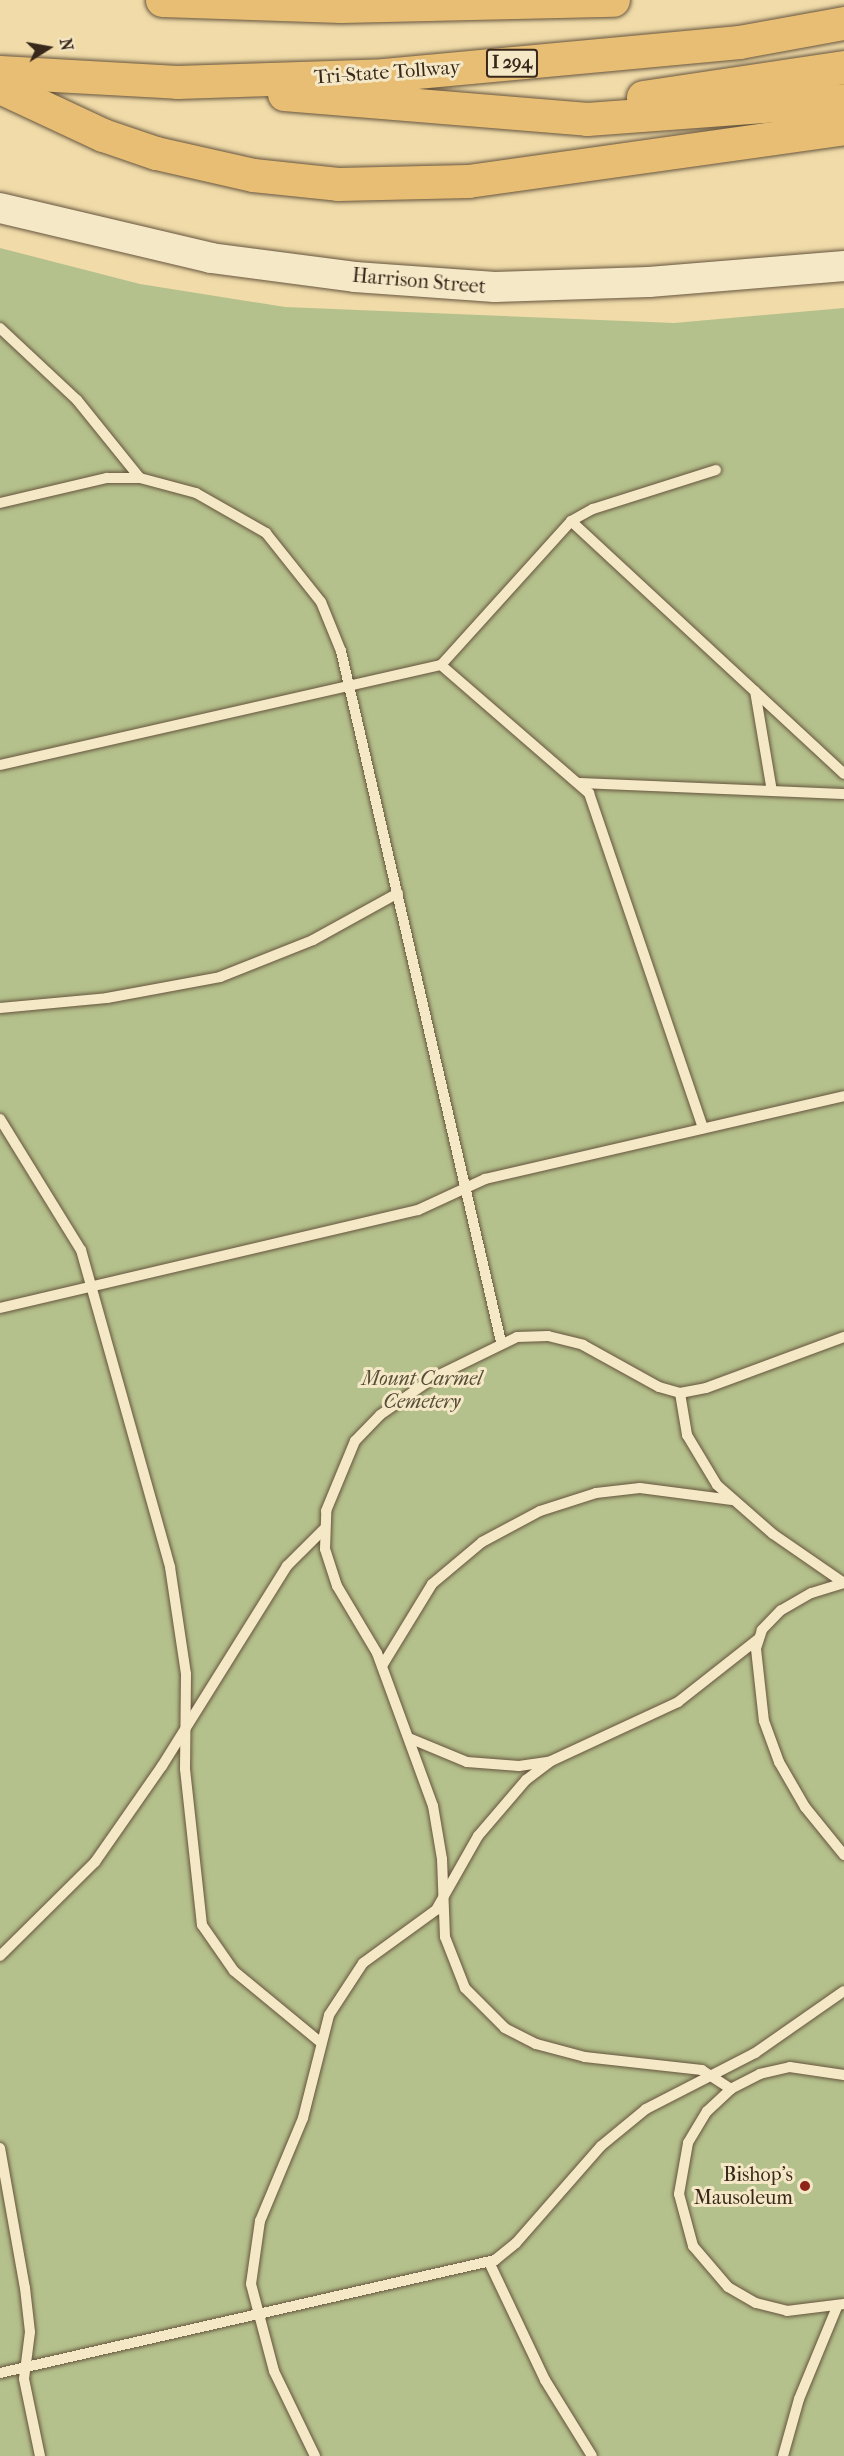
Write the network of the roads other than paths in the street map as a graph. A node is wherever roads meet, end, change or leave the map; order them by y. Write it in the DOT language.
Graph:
graph roads {
  1 [pos="162,0"];
  2 [pos="613,0"];
  3 [pos="844,23"];
  4 [pos="844,67"];
  5 [pos="0,72"];
  6 [pos="177,82"];
  7 [pos="0,87"];
  8 [pos="844,100"];
  9 [pos="438,110"];
  10 [pos="844,128"];
  11 [pos="0,208"];
  12 [pos="844,266"];
  13 [pos="0,328"];
  14 [pos="716,470"];
  15 [pos="140,478"];
  16 [pos="0,502"];
  17 [pos="571,521"];
  18 [pos="441,664"];
  19 [pos="349,684"];
  20 [pos="755,692"];
  21 [pos="0,765"];
  22 [pos="844,774"];
  23 [pos="579,783"];
  24 [pos="772,791"];
  25 [pos="844,794"];
  26 [pos="398,894"];
  27 [pos="0,1008"];
  28 [pos="844,1096"];
  29 [pos="0,1119"];
  30 [pos="703,1128"];
  31 [pos="466,1188"];
  32 [pos="93,1286"];
  33 [pos="0,1308"];
  34 [pos="844,1337"];
  35 [pos="501,1342"];
  36 [pos="680,1393"];
  37 [pos="732,1500"];
  38 [pos="324,1529"];
  39 [pos="844,1583"];
  40 [pos="758,1639"];
  41 [pos="382,1666"];
  42 [pos="185,1726"];
  43 [pos="408,1738"];
  44 [pos="551,1761"];
  45 [pos="844,1855"];
  46 [pos="443,1902"];
  47 [pos="0,1956"];
  48 [pos="844,1991"];
  49 [pos="320,2042"];
  50 [pos="710,2074"];
  51 [pos="844,2075"];
  52 [pos="731,2089"];
  53 [pos="0,2148"];
  54 [pos="489,2262"];
  55 [pos="840,2305"];
  56 [pos="257,2315"];
  57 [pos="24,2367"];
  58 [pos="0,2373"];
  59 [pos="40,2456"];
  60 [pos="315,2456"];
  61 [pos="592,2456"];
  62 [pos="783,2456"];
  1 -- 2 [label="highway"];
  3 -- 6 [label="highway, Tri-State Tollway / I 294"];
  4 -- 9 [label="highway"];
  5 -- 6 [label="highway, Tri-State Tollway / I 294"];
  6 -- 9 [label="highway"];
  7 -- 10 [label="highway"];
  8 -- 9 [label="highway"];
  11 -- 12 [label="main road, Harrison Street"];
  13 -- 15 [label="lane"];
  14 -- 17 [label="lane"];
  15 -- 16 [label="lane"];
  15 -- 19 [label="lane"];
  17 -- 18 [label="lane"];
  17 -- 20 [label="lane"];
  18 -- 19 [label="lane"];
  18 -- 23 [label="lane"];
  19 -- 21 [label="lane"];
  19 -- 26 [label="lane"];
  20 -- 22 [label="lane"];
  20 -- 24 [label="lane"];
  23 -- 24 [label="lane"];
  23 -- 30 [label="lane"];
  24 -- 25 [label="lane"];
  26 -- 27 [label="lane"];
  26 -- 31 [label="lane"];
  28 -- 30 [label="lane"];
  29 -- 32 [label="lane"];
  30 -- 31 [label="lane"];
  31 -- 32 [label="lane"];
  31 -- 35 [label="lane"];
  32 -- 33 [label="lane"];
  32 -- 42 [label="lane"];
  34 -- 36 [label="lane"];
  35 -- 36 [label="lane"];
  35 -- 38 [label="lane"];
  36 -- 37 [label="lane"];
  37 -- 39 [label="lane"];
  37 -- 41 [label="lane"];
  38 -- 41 [label="lane"];
  38 -- 42 [label="lane"];
  39 -- 40 [label="lane"];
  40 -- 44 [label="lane"];
  40 -- 45 [label="lane"];
  41 -- 43 [label="lane"];
  42 -- 47 [label="lane"];
  42 -- 49 [label="lane"];
  43 -- 44 [label="lane"];
  43 -- 46 [label="lane"];
  44 -- 46 [label="lane"];
  46 -- 49 [label="lane"];
  46 -- 50 [label="lane"];
  48 -- 50 [label="lane"];
  49 -- 56 [label="lane"];
  50 -- 52 [label="lane"];
  50 -- 54 [label="lane"];
  51 -- 52 [label="lane"];
  52 -- 55 [label="lane"];
  53 -- 57 [label="lane"];
  54 -- 56 [label="lane"];
  54 -- 61 [label="lane"];
  55 -- 62 [label="lane"];
  56 -- 57 [label="lane"];
  56 -- 60 [label="lane"];
  57 -- 58 [label="lane"];
  57 -- 59 [label="lane"];
}
